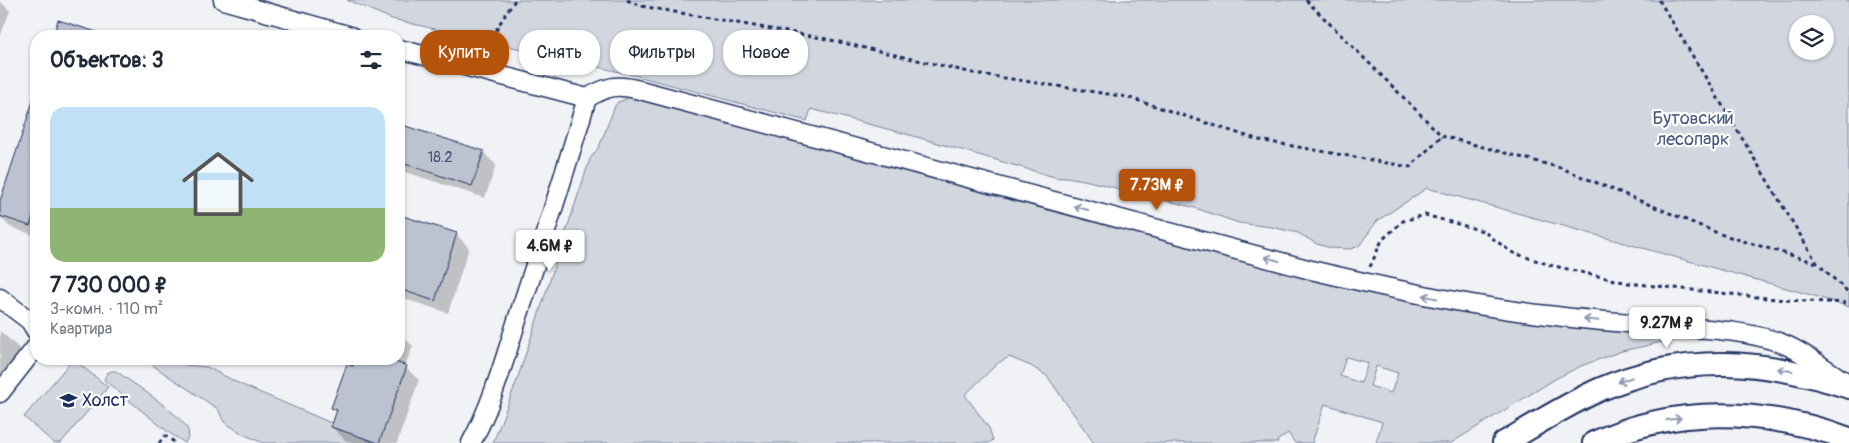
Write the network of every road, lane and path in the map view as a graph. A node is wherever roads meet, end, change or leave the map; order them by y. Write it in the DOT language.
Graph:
graph roads {
  1 [pos="223,0"];
  2 [pos="515,0"];
  3 [pos="627,0"];
  4 [pos="1306,0"];
  5 [pos="1659,0"];
  6 [pos="330,30"];
  7 [pos="498,30"];
  8 [pos="405,51"];
  9 [pos="587,98"];
  10 [pos="1442,136"];
  11 [pos="1817,263"];
  12 [pos="1367,274"];
  13 [pos="1849,293"];
  14 [pos="0,298"];
  15 [pos="1849,304"];
  16 [pos="30,321"];
  17 [pos="30,354"];
  18 [pos="1849,385"];
  19 [pos="0,393"];
  20 [pos="1849,438"];
  21 [pos="160,443"];
  22 [pos="176,443"];
  23 [pos="471,443"];
  24 [pos="1504,443"];
  25 [pos="1594,443"];
  1 -- 6 [label="street"];
  2 -- 7 [label="path"];
  3 -- 10 [label="path"];
  4 -- 10 [label="path"];
  5 -- 11 [label="path"];
  8 -- 9 [label="street"];
  18 -- 9 [label="street, one-way"];
  9 -- 23 [label="street"];
  10 -- 11 [label="path"];
  11 -- 13 [label="path"];
  12 -- 15 [label="path"];
  14 -- 16 [label="street"];
  17 -- 19 [label="street"];
  18 -- 24 [label="main road, one-way"];
  25 -- 20 [label="main road, one-way"];
  21 -- 22 [label="path"];
}
